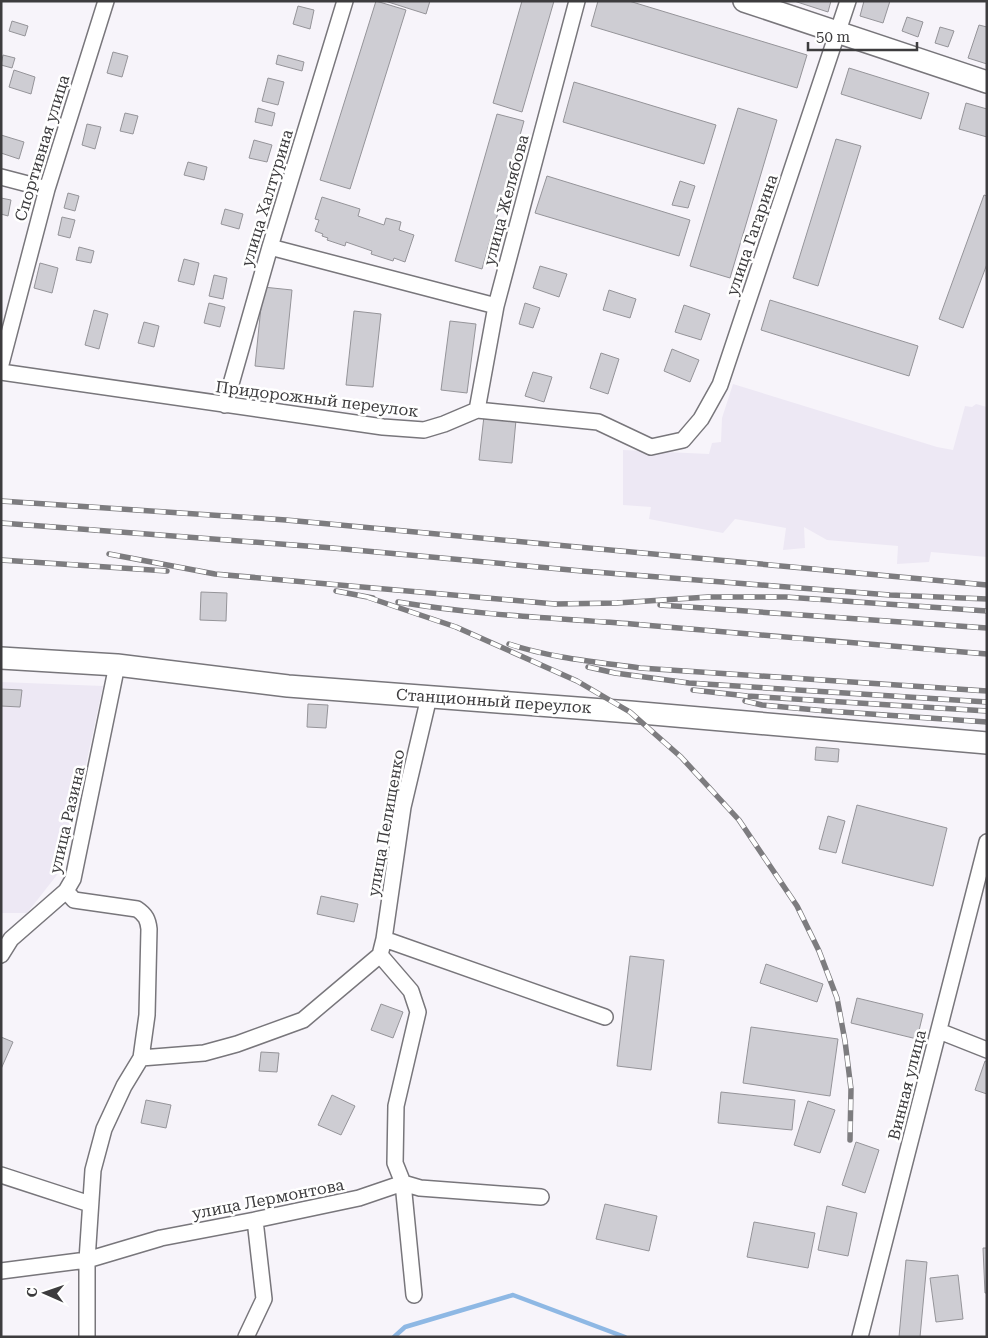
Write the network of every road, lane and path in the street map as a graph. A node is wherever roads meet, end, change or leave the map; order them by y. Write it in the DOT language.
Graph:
graph roads {
  1 [pos="106,1"];
  2 [pos="345,1"];
  3 [pos="578,1"];
  4 [pos="744,1"];
  5 [pos="848,1"];
  6 [pos="837,32"];
  7 [pos="987,82"];
  8 [pos="1,177"];
  9 [pos="46,189"];
  10 [pos="270,247"];
  11 [pos="496,306"];
  12 [pos="1,364"];
  13 [pos="1,372"];
  14 [pos="225,405"];
  15 [pos="477,410"];
  16 [pos="651,447"];
  17 [pos="1,658"];
  18 [pos="117,665"];
  19 [pos="429,697"];
  20 [pos="987,744"];
  21 [pos="987,842"];
  22 [pos="66,891"];
  23 [pos="384,939"];
  24 [pos="1,955"];
  25 [pos="380,955"];
  26 [pos="605,1016"];
  27 [pos="939,1031"];
  28 [pos="987,1050"];
  29 [pos="141,1058"];
  30 [pos="1,1175"];
  31 [pos="403,1183"];
  32 [pos="541,1197"];
  33 [pos="90,1204"];
  34 [pos="255,1220"];
  35 [pos="87,1260"];
  36 [pos="1,1271"];
  37 [pos="414,1295"];
  38 [pos="87,1337"];
  39 [pos="246,1337"];
  40 [pos="860,1337"];
  1 -- 9 [label="street, Спортивная улица"];
  2 -- 10 [label="street, улица Халтурина"];
  3 -- 11 [label="street, улица Желябова"];
  4 -- 6 [label="main road"];
  5 -- 6 [label="street, улица Гагарина"];
  6 -- 7 [label="main road"];
  6 -- 16 [label="street, улица Гагарина"];
  8 -- 9 [label="street"];
  9 -- 12 [label="street, Спортивная улица"];
  10 -- 11 [label="street"];
  10 -- 14 [label="street, улица Халтурина"];
  11 -- 15 [label="street, улица Желябова"];
  13 -- 14 [label="street, Придорожный переулок"];
  14 -- 15 [label="street, Придорожный переулок"];
  15 -- 16 [label="street, Придорожный переулок"];
  17 -- 18 [label="main road, Станционный переулок"];
  18 -- 19 [label="main road, Станционный переулок"];
  18 -- 22 [label="street, улица Разина"];
  19 -- 20 [label="main road, Станционный переулок"];
  19 -- 23 [label="street, улица Пелищенко"];
  21 -- 27 [label="street, Винная улица"];
  22 -- 24 [label="street, улица Разина"];
  22 -- 29 [label="street"];
  23 -- 25 [label="street, улица Пелищенко"];
  23 -- 26 [label="street"];
  25 -- 29 [label="street"];
  25 -- 31 [label="street"];
  27 -- 28 [label="street"];
  27 -- 40 [label="street, Винная улица"];
  29 -- 33 [label="street"];
  30 -- 33 [label="street"];
  31 -- 32 [label="street"];
  31 -- 34 [label="street, улица Лермонтова"];
  31 -- 37 [label="street"];
  33 -- 35 [label="street"];
  34 -- 35 [label="street, улица Лермонтова"];
  34 -- 39 [label="street"];
  35 -- 36 [label="street, улица Лермонтова"];
  35 -- 38 [label="street"];
}
